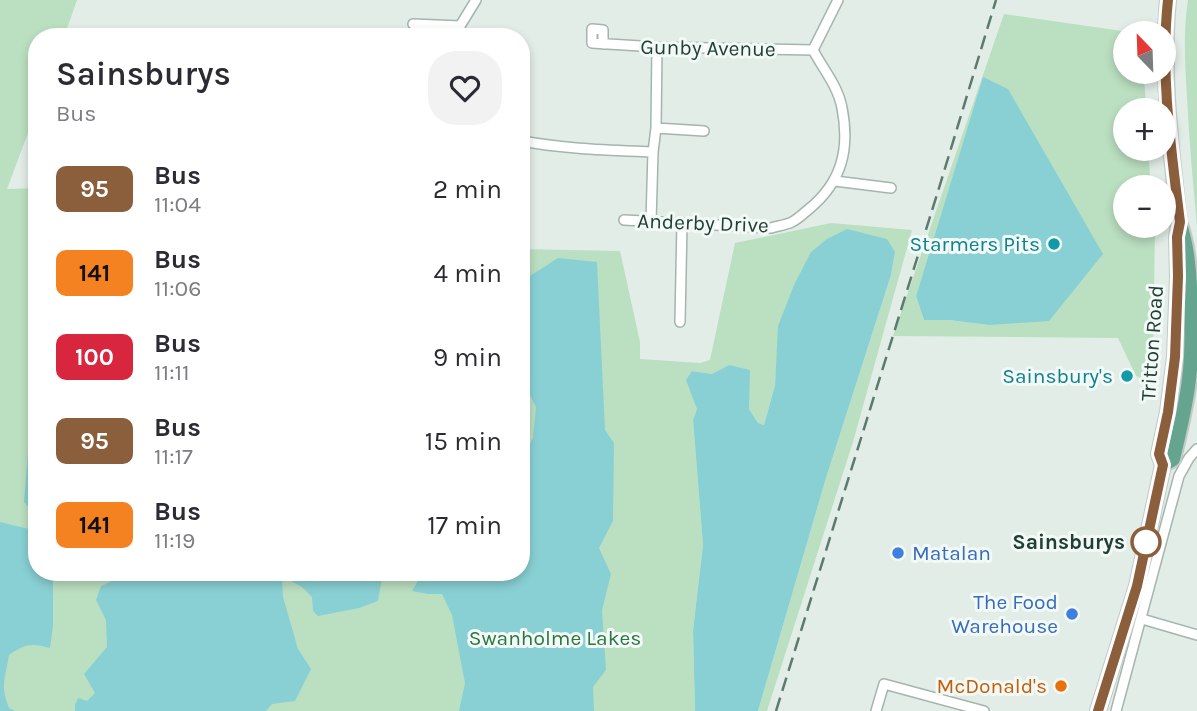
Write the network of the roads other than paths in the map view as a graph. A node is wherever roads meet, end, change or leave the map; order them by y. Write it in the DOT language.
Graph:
graph roads {
  1 [pos="476,0"];
  2 [pos="1168,0"];
  3 [pos="836,1"];
  4 [pos="412,24"];
  5 [pos="460,26"];
  6 [pos="603,44"];
  7 [pos="657,47"];
  8 [pos="813,50"];
  9 [pos="656,128"];
  10 [pos="704,131"];
  11 [pos="530,142"];
  12 [pos="653,152"];
  13 [pos="835,181"];
  14 [pos="891,188"];
  15 [pos="624,220"];
  16 [pos="651,221"];
  17 [pos="1180,222"];
  18 [pos="682,223"];
  19 [pos="680,322"];
  20 [pos="1176,341"];
  21 [pos="1195,342"];
  22 [pos="1189,379"];
  23 [pos="1162,424"];
  24 [pos="1197,449"];
  25 [pos="1163,465"];
  26 [pos="1142,619"];
  27 [pos="1197,635"];
  28 [pos="876,711"];
  29 [pos="984,711"];
  30 [pos="1098,711"];
  31 [pos="1116,711"];
  1 -- 5 [label="street"];
  2 -- 17 [label="main road, Tritton Road"];
  3 -- 8 [label="street"];
  4 -- 5 [label="street"];
  6 -- 7 [label="street, Gunby Avenue"];
  7 -- 8 [label="street, Gunby Avenue"];
  7 -- 9 [label="street"];
  8 -- 13 [label="street, Anderby Drive"];
  9 -- 10 [label="street"];
  9 -- 12 [label="street"];
  11 -- 12 [label="street"];
  12 -- 16 [label="street"];
  13 -- 14 [label="street"];
  13 -- 18 [label="street, Anderby Drive"];
  15 -- 16 [label="street, Anderby Drive"];
  16 -- 18 [label="street, Anderby Drive"];
  17 -- 20 [label="main road, Tritton Road"];
  17 -- 21 [label="main road, Tritton Road"];
  18 -- 19 [label="street"];
  20 -- 21 [label="street"];
  20 -- 23 [label="main road, Tritton Road"];
  21 -- 22 [label="main road, Tritton Road"];
  22 -- 23 [label="main road"];
  22 -- 25 [label="main road, Tritton Road"];
  23 -- 25 [label="main road, Tritton Road"];
  24 -- 26 [label="street"];
  25 -- 30 [label="main road, Tritton Road"];
  26 -- 27 [label="street"];
  26 -- 31 [label="street"];
  28 -- 29 [label="street"];
}
